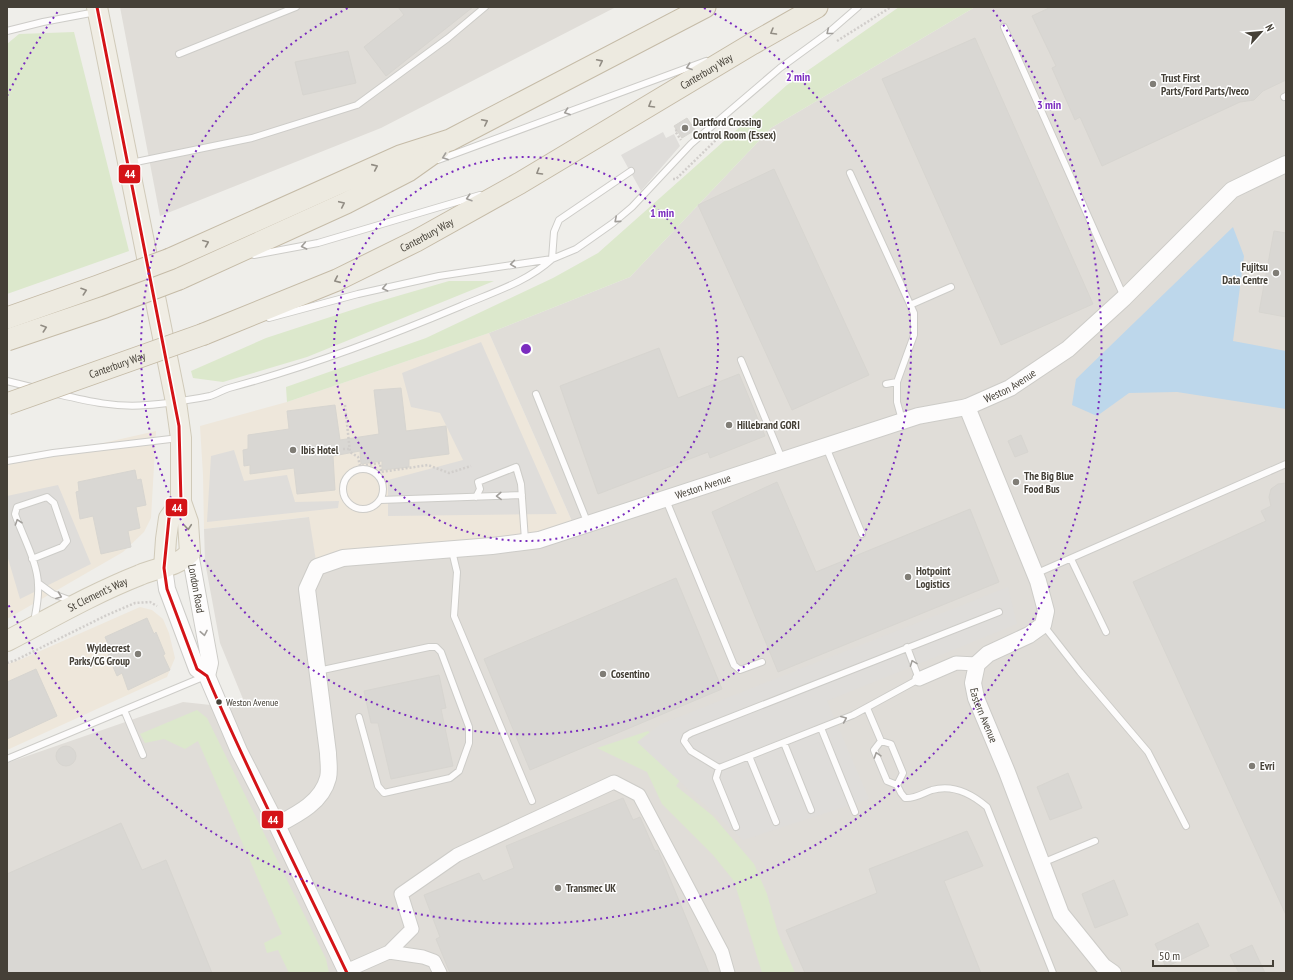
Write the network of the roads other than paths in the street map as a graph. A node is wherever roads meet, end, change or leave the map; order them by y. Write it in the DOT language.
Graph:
graph roads {
  1 [pos="296,7"];
  2 [pos="485,7"];
  3 [pos="705,7"];
  4 [pos="817,7"];
  5 [pos="858,7"];
  6 [pos="97,9"];
  7 [pos="1004,27"];
  8 [pos="7,31"];
  9 [pos="752,44"];
  10 [pos="179,54"];
  11 [pos="450,140"];
  12 [pos="128,164"];
  13 [pos="1286,164"];
  14 [pos="631,170"];
  15 [pos="408,171"];
  16 [pos="850,173"];
  17 [pos="520,183"];
  18 [pos="223,259"];
  19 [pos="552,259"];
  20 [pos="950,287"];
  21 [pos="1124,298"];
  22 [pos="910,305"];
  23 [pos="7,318"];
  24 [pos="264,320"];
  25 [pos="242,326"];
  26 [pos="204,334"];
  27 [pos="7,340"];
  28 [pos="741,360"];
  29 [pos="7,381"];
  30 [pos="897,382"];
  31 [pos="886,384"];
  32 [pos="536,394"];
  33 [pos="176,402"];
  34 [pos="7,404"];
  35 [pos="967,408"];
  36 [pos="902,421"];
  37 [pos="181,438"];
  38 [pos="826,446"];
  39 [pos="782,460"];
  40 [pos="7,461"];
  41 [pos="1286,464"];
  42 [pos="522,496"];
  43 [pos="476,497"];
  44 [pos="665,498"];
  45 [pos="380,500"];
  46 [pos="181,502"];
  47 [pos="588,524"];
  48 [pos="862,534"];
  49 [pos="525,541"];
  50 [pos="451,549"];
  51 [pos="190,553"];
  52 [pos="32,559"];
  53 [pos="1071,559"];
  54 [pos="164,568"];
  55 [pos="1035,574"];
  56 [pos="38,583"];
  57 [pos="83,602"];
  58 [pos="999,612"];
  59 [pos="1043,625"];
  60 [pos="32,628"];
  61 [pos="1106,632"];
  62 [pos="7,641"];
  63 [pos="906,647"];
  64 [pos="762,662"];
  65 [pos="977,664"];
  66 [pos="318,672"];
  67 [pos="207,676"];
  68 [pos="919,679"];
  69 [pos="867,708"];
  70 [pos="124,710"];
  71 [pos="359,717"];
  72 [pos="821,728"];
  73 [pos="881,741"];
  74 [pos="784,743"];
  75 [pos="143,755"];
  76 [pos="749,756"];
  77 [pos="7,759"];
  78 [pos="719,768"];
  79 [pos="897,785"];
  80 [pos="532,801"];
  81 [pos="811,810"];
  82 [pos="855,812"];
  83 [pos="776,822"];
  84 [pos="277,825"];
  85 [pos="1186,826"];
  86 [pos="736,827"];
  87 [pos="1095,841"];
  88 [pos="1042,863"];
  89 [pos="389,952"];
  90 [pos="346,972"];
  91 [pos="440,973"];
  92 [pos="728,973"];
  93 [pos="1053,973"];
  94 [pos="1113,973"];
  1 -- 10 [label="lane"];
  2 -- 12 [label="lane"];
  11 -- 3 [label="highway, one-way"];
  4 -- 9 [label="highway, Canterbury Way, one-way"];
  5 -- 19 [label="lane, one-way"];
  6 -- 8 [label="lane"];
  6 -- 12 [label="main road, London Road"];
  7 -- 21 [label="lane"];
  9 -- 15 [label="lane, one-way"];
  9 -- 17 [label="highway, Canterbury Way, one-way"];
  11 -- 15 [label="highway"];
  23 -- 11 [label="highway, one-way, bridge"];
  12 -- 33 [label="main road, London Road"];
  13 -- 21 [label="street, Weston Avenue"];
  14 -- 19 [label="lane"];
  18 -- 15 [label="highway, one-way"];
  16 -- 22 [label="lane"];
  17 -- 18 [label="lane, one-way"];
  17 -- 26 [label="highway, Canterbury Way, one-way"];
  27 -- 18 [label="highway, one-way, bridge"];
  19 -- 24 [label="lane, one-way"];
  19 -- 33 [label="lane"];
  20 -- 22 [label="lane"];
  21 -- 35 [label="street, Weston Avenue"];
  22 -- 30 [label="lane"];
  25 -- 26 [label="lane"];
  26 -- 34 [label="highway, Canterbury Way, bridge"];
  28 -- 39 [label="lane"];
  29 -- 33 [label="lane"];
  30 -- 31 [label="lane"];
  30 -- 36 [label="lane"];
  32 -- 47 [label="lane"];
  33 -- 37 [label="main road, London Road"];
  35 -- 36 [label="street, Weston Avenue"];
  35 -- 55 [label="street"];
  36 -- 38 [label="street, Weston Avenue"];
  37 -- 40 [label="lane"];
  37 -- 46 [label="main road, London Road"];
  38 -- 39 [label="street, Weston Avenue"];
  38 -- 48 [label="lane"];
  39 -- 44 [label="street, Weston Avenue"];
  41 -- 53 [label="lane"];
  42 -- 43 [label="lane, one-way"];
  42 -- 43 [label="lane"];
  42 -- 49 [label="lane"];
  43 -- 45 [label="lane"];
  44 -- 47 [label="street, Weston Avenue"];
  44 -- 64 [label="lane"];
  45 -- 45 [label="lane"];
  46 -- 51 [label="main road, London Road, one-way"];
  46 -- 54 [label="main road, London Road"];
  47 -- 49 [label="street, Weston Avenue"];
  49 -- 50 [label="street, Weston Avenue"];
  50 -- 66 [label="street, Weston Avenue"];
  50 -- 80 [label="lane"];
  51 -- 54 [label="main road, St Clement's Way"];
  51 -- 67 [label="street, London Road, one-way"];
  52 -- 52 [label="lane, one-way"];
  52 -- 56 [label="lane"];
  53 -- 55 [label="lane"];
  53 -- 61 [label="lane"];
  54 -- 57 [label="main road, St Clement's Way"];
  54 -- 67 [label="street, London Road"];
  55 -- 59 [label="street"];
  56 -- 57 [label="lane, one-way"];
  56 -- 60 [label="lane"];
  57 -- 60 [label="main road, St Clement's Way"];
  58 -- 63 [label="lane"];
  59 -- 65 [label="street"];
  59 -- 85 [label="lane"];
  60 -- 62 [label="main road, St Clement's Way"];
  68 -- 63 [label="lane, one-way"];
  63 -- 78 [label="lane"];
  65 -- 68 [label="street"];
  65 -- 88 [label="street, Eastern Avenue"];
  66 -- 71 [label="lane"];
  66 -- 84 [label="street, Weston Avenue"];
  67 -- 70 [label="lane"];
  67 -- 84 [label="street, London Road"];
  68 -- 69 [label="lane"];
  72 -- 69 [label="lane, one-way"];
  69 -- 73 [label="lane"];
  70 -- 75 [label="lane"];
  70 -- 77 [label="lane"];
  72 -- 74 [label="lane"];
  72 -- 82 [label="lane"];
  73 -- 79 [label="lane"];
  79 -- 73 [label="lane, one-way"];
  74 -- 76 [label="lane"];
  74 -- 81 [label="lane"];
  76 -- 78 [label="lane"];
  76 -- 83 [label="lane"];
  78 -- 86 [label="lane"];
  79 -- 93 [label="lane"];
  84 -- 90 [label="street, London Road"];
  87 -- 88 [label="lane"];
  88 -- 94 [label="street, Eastern Avenue"];
  89 -- 90 [label="street"];
  89 -- 91 [label="street"];
  89 -- 92 [label="street"];
}
